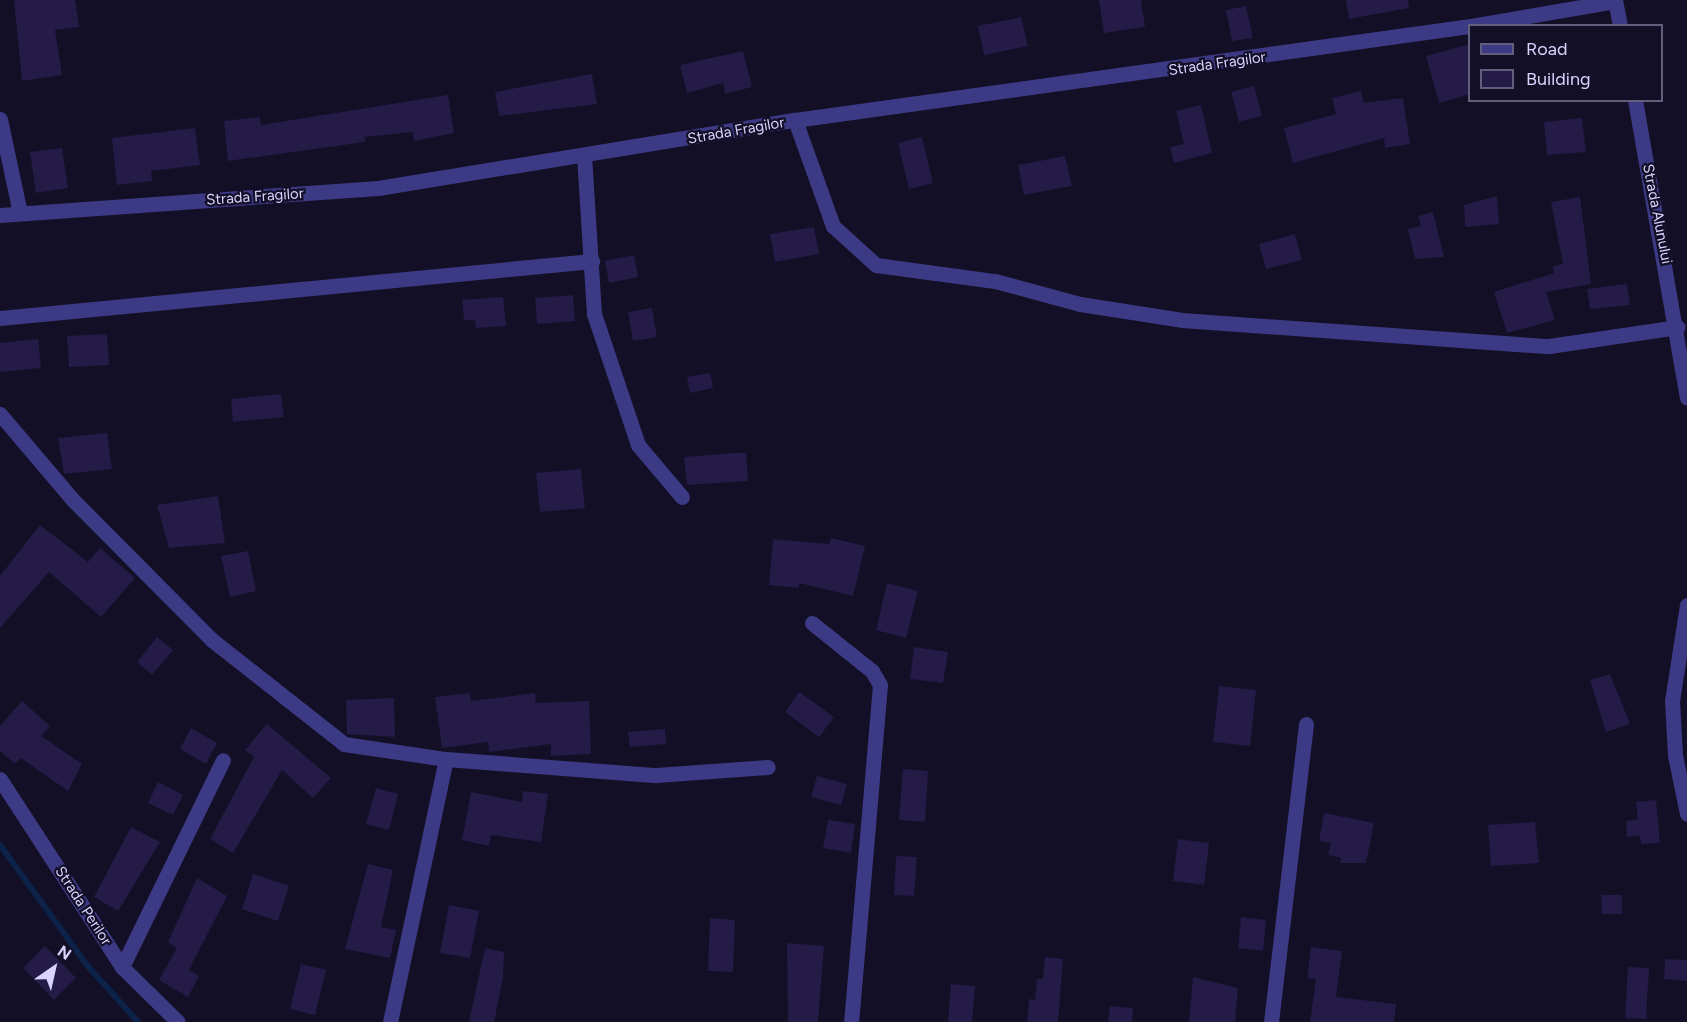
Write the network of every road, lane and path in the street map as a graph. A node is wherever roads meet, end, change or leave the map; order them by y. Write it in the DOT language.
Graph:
graph roads {
  1 [pos="1615,0"];
  2 [pos="1481,24"];
  3 [pos="1620,24"];
  4 [pos="1468,26"];
  5 [pos="1635,102"];
  6 [pos="0,119"];
  7 [pos="795,120"];
  8 [pos="584,155"];
  9 [pos="20,213"];
  10 [pos="0,215"];
  11 [pos="592,261"];
  12 [pos="0,318"];
  13 [pos="1678,327"];
  14 [pos="1687,397"];
  15 [pos="0,414"];
  16 [pos="682,497"];
  17 [pos="1687,605"];
  18 [pos="812,623"];
  19 [pos="1306,724"];
  20 [pos="446,759"];
  21 [pos="223,760"];
  22 [pos="768,767"];
  23 [pos="3,791"];
  24 [pos="1687,814"];
  25 [pos="122,967"];
  26 [pos="178,1022"];
  27 [pos="390,1022"];
  28 [pos="851,1022"];
  29 [pos="1271,1022"];
  1 -- 2 [label="street, Strada Fragilor"];
  1 -- 3 [label="street"];
  4 -- 7 [label="street, Strada Fragilor"];
  5 -- 13 [label="street, Strada Alunului"];
  6 -- 9 [label="street"];
  7 -- 8 [label="street, Strada Fragilor"];
  7 -- 13 [label="street"];
  8 -- 9 [label="street, Strada Fragilor"];
  8 -- 11 [label="street"];
  9 -- 10 [label="street, Strada Fragilor"];
  11 -- 12 [label="street"];
  11 -- 16 [label="street"];
  13 -- 14 [label="street, Strada Alunului"];
  15 -- 20 [label="street"];
  17 -- 24 [label="street"];
  18 -- 28 [label="street"];
  19 -- 29 [label="street"];
  20 -- 22 [label="street"];
  20 -- 27 [label="street"];
  21 -- 25 [label="street"];
  23 -- 25 [label="street, Strada Perilor"];
  25 -- 26 [label="street, Strada Perilor"];
}
